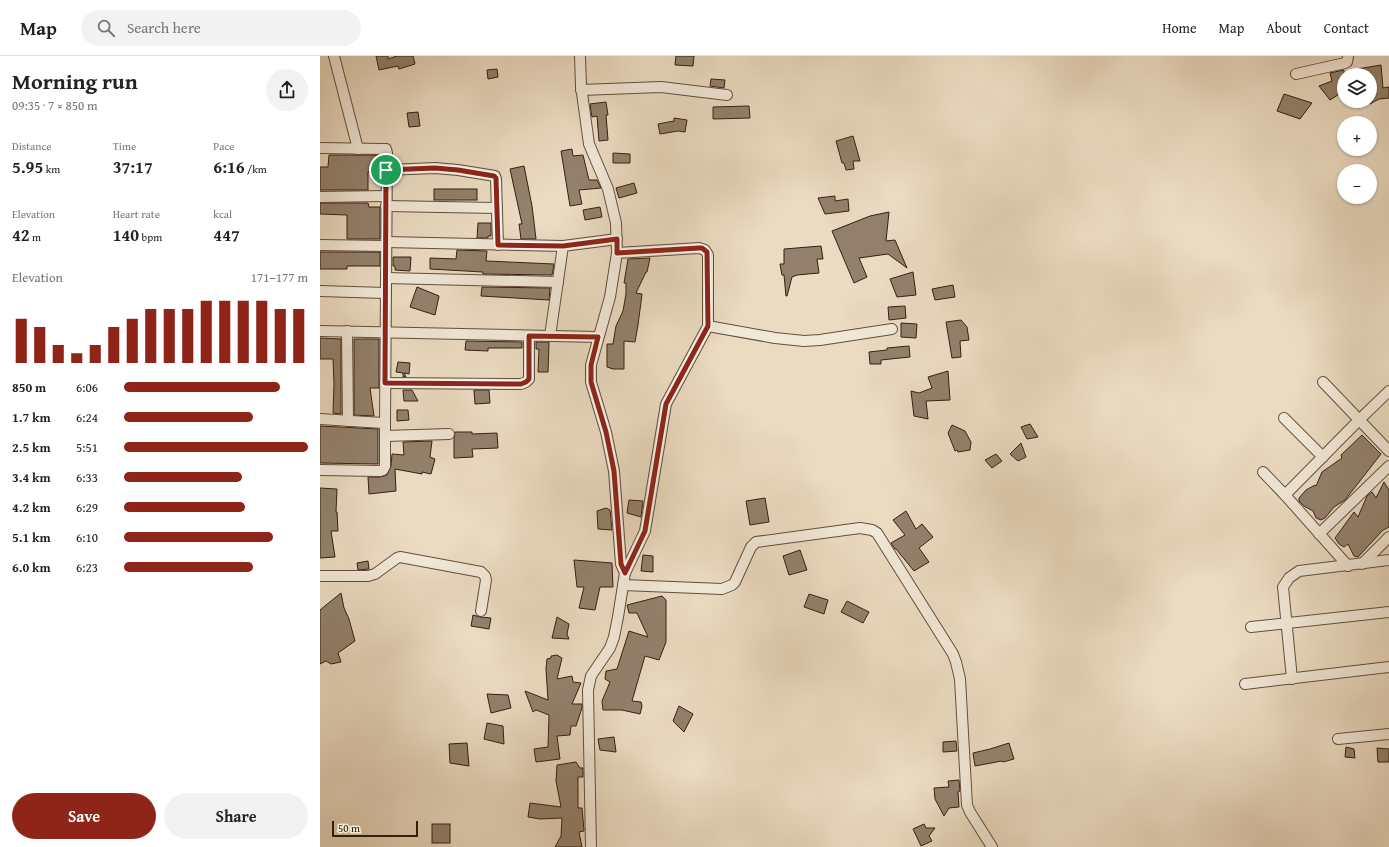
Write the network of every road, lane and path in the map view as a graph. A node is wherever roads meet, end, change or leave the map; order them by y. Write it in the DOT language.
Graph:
graph roads {
  1 [pos="334,56"];
  2 [pos="580,56"];
  3 [pos="1348,56"];
  4 [pos="1296,74"];
  5 [pos="581,90"];
  6 [pos="727,95"];
  7 [pos="320,148"];
  8 [pos="358,148"];
  9 [pos="386,170"];
  10 [pos="320,197"];
  11 [pos="386,201"];
  12 [pos="497,208"];
  13 [pos="617,239"];
  14 [pos="386,244"];
  15 [pos="320,245"];
  16 [pos="498,245"];
  17 [pos="563,246"];
  18 [pos="617,253"];
  19 [pos="386,278"];
  20 [pos="558,282"];
  21 [pos="320,291"];
  22 [pos="386,293"];
  23 [pos="708,326"];
  24 [pos="892,329"];
  25 [pos="320,331"];
  26 [pos="347,331"];
  27 [pos="385,332"];
  28 [pos="529,336"];
  29 [pos="550,336"];
  30 [pos="598,337"];
  31 [pos="1323,382"];
  32 [pos="385,383"];
  33 [pos="1389,391"];
  34 [pos="1284,418"];
  35 [pos="320,419"];
  36 [pos="1359,420"];
  37 [pos="348,421"];
  38 [pos="385,421"];
  39 [pos="449,434"];
  40 [pos="385,436"];
  41 [pos="1389,451"];
  42 [pos="1323,457"];
  43 [pos="1389,466"];
  44 [pos="320,470"];
  45 [pos="1263,472"];
  46 [pos="1285,495"];
  47 [pos="1319,534"];
  48 [pos="1389,537"];
  49 [pos="1389,560"];
  50 [pos="1362,564"];
  51 [pos="1348,566"];
  52 [pos="625,573"];
  53 [pos="320,576"];
  54 [pos="623,585"];
  55 [pos="481,611"];
  56 [pos="1389,612"];
  57 [pos="1287,623"];
  58 [pos="1251,627"];
  59 [pos="1389,667"];
  60 [pos="1292,679"];
  61 [pos="1245,684"];
  62 [pos="1389,734"];
  63 [pos="1338,739"];
  64 [pos="591,847"];
  65 [pos="992,847"];
  1 -- 8 [label="street"];
  2 -- 5 [label="street"];
  3 -- 4 [label="street"];
  5 -- 6 [label="street"];
  5 -- 13 [label="street"];
  7 -- 8 [label="street"];
  8 -- 9 [label="street"];
  9 -- 11 [label="street"];
  9 -- 12 [label="street"];
  10 -- 11 [label="street"];
  11 -- 12 [label="street"];
  11 -- 14 [label="street"];
  12 -- 16 [label="street"];
  13 -- 17 [label="street"];
  13 -- 18 [label="street"];
  14 -- 15 [label="street"];
  14 -- 16 [label="street"];
  14 -- 19 [label="street"];
  16 -- 17 [label="street"];
  17 -- 20 [label="street"];
  18 -- 23 [label="street"];
  18 -- 30 [label="street"];
  19 -- 20 [label="street"];
  19 -- 22 [label="street"];
  20 -- 29 [label="street"];
  21 -- 22 [label="street"];
  22 -- 27 [label="street"];
  23 -- 24 [label="street"];
  23 -- 52 [label="street"];
  25 -- 26 [label="street"];
  26 -- 27 [label="street"];
  26 -- 37 [label="street"];
  27 -- 28 [label="street"];
  27 -- 32 [label="street"];
  28 -- 29 [label="street"];
  28 -- 32 [label="street"];
  29 -- 30 [label="street"];
  30 -- 52 [label="street"];
  31 -- 36 [label="street"];
  32 -- 38 [label="street"];
  33 -- 36 [label="street"];
  34 -- 42 [label="street"];
  35 -- 37 [label="street"];
  36 -- 41 [label="street"];
  36 -- 42 [label="street"];
  37 -- 38 [label="street"];
  38 -- 40 [label="street"];
  39 -- 40 [label="street"];
  40 -- 44 [label="street"];
  42 -- 46 [label="street"];
  43 -- 47 [label="street"];
  45 -- 46 [label="street"];
  46 -- 47 [label="street"];
  47 -- 51 [label="street"];
  48 -- 50 [label="street"];
  49 -- 50 [label="street"];
  50 -- 51 [label="street"];
  51 -- 57 [label="street"];
  52 -- 54 [label="street"];
  53 -- 55 [label="street"];
  54 -- 64 [label="street"];
  54 -- 65 [label="street"];
  56 -- 57 [label="street"];
  57 -- 58 [label="street"];
  57 -- 60 [label="street"];
  59 -- 60 [label="street"];
  60 -- 61 [label="street"];
  62 -- 63 [label="street"];
}
